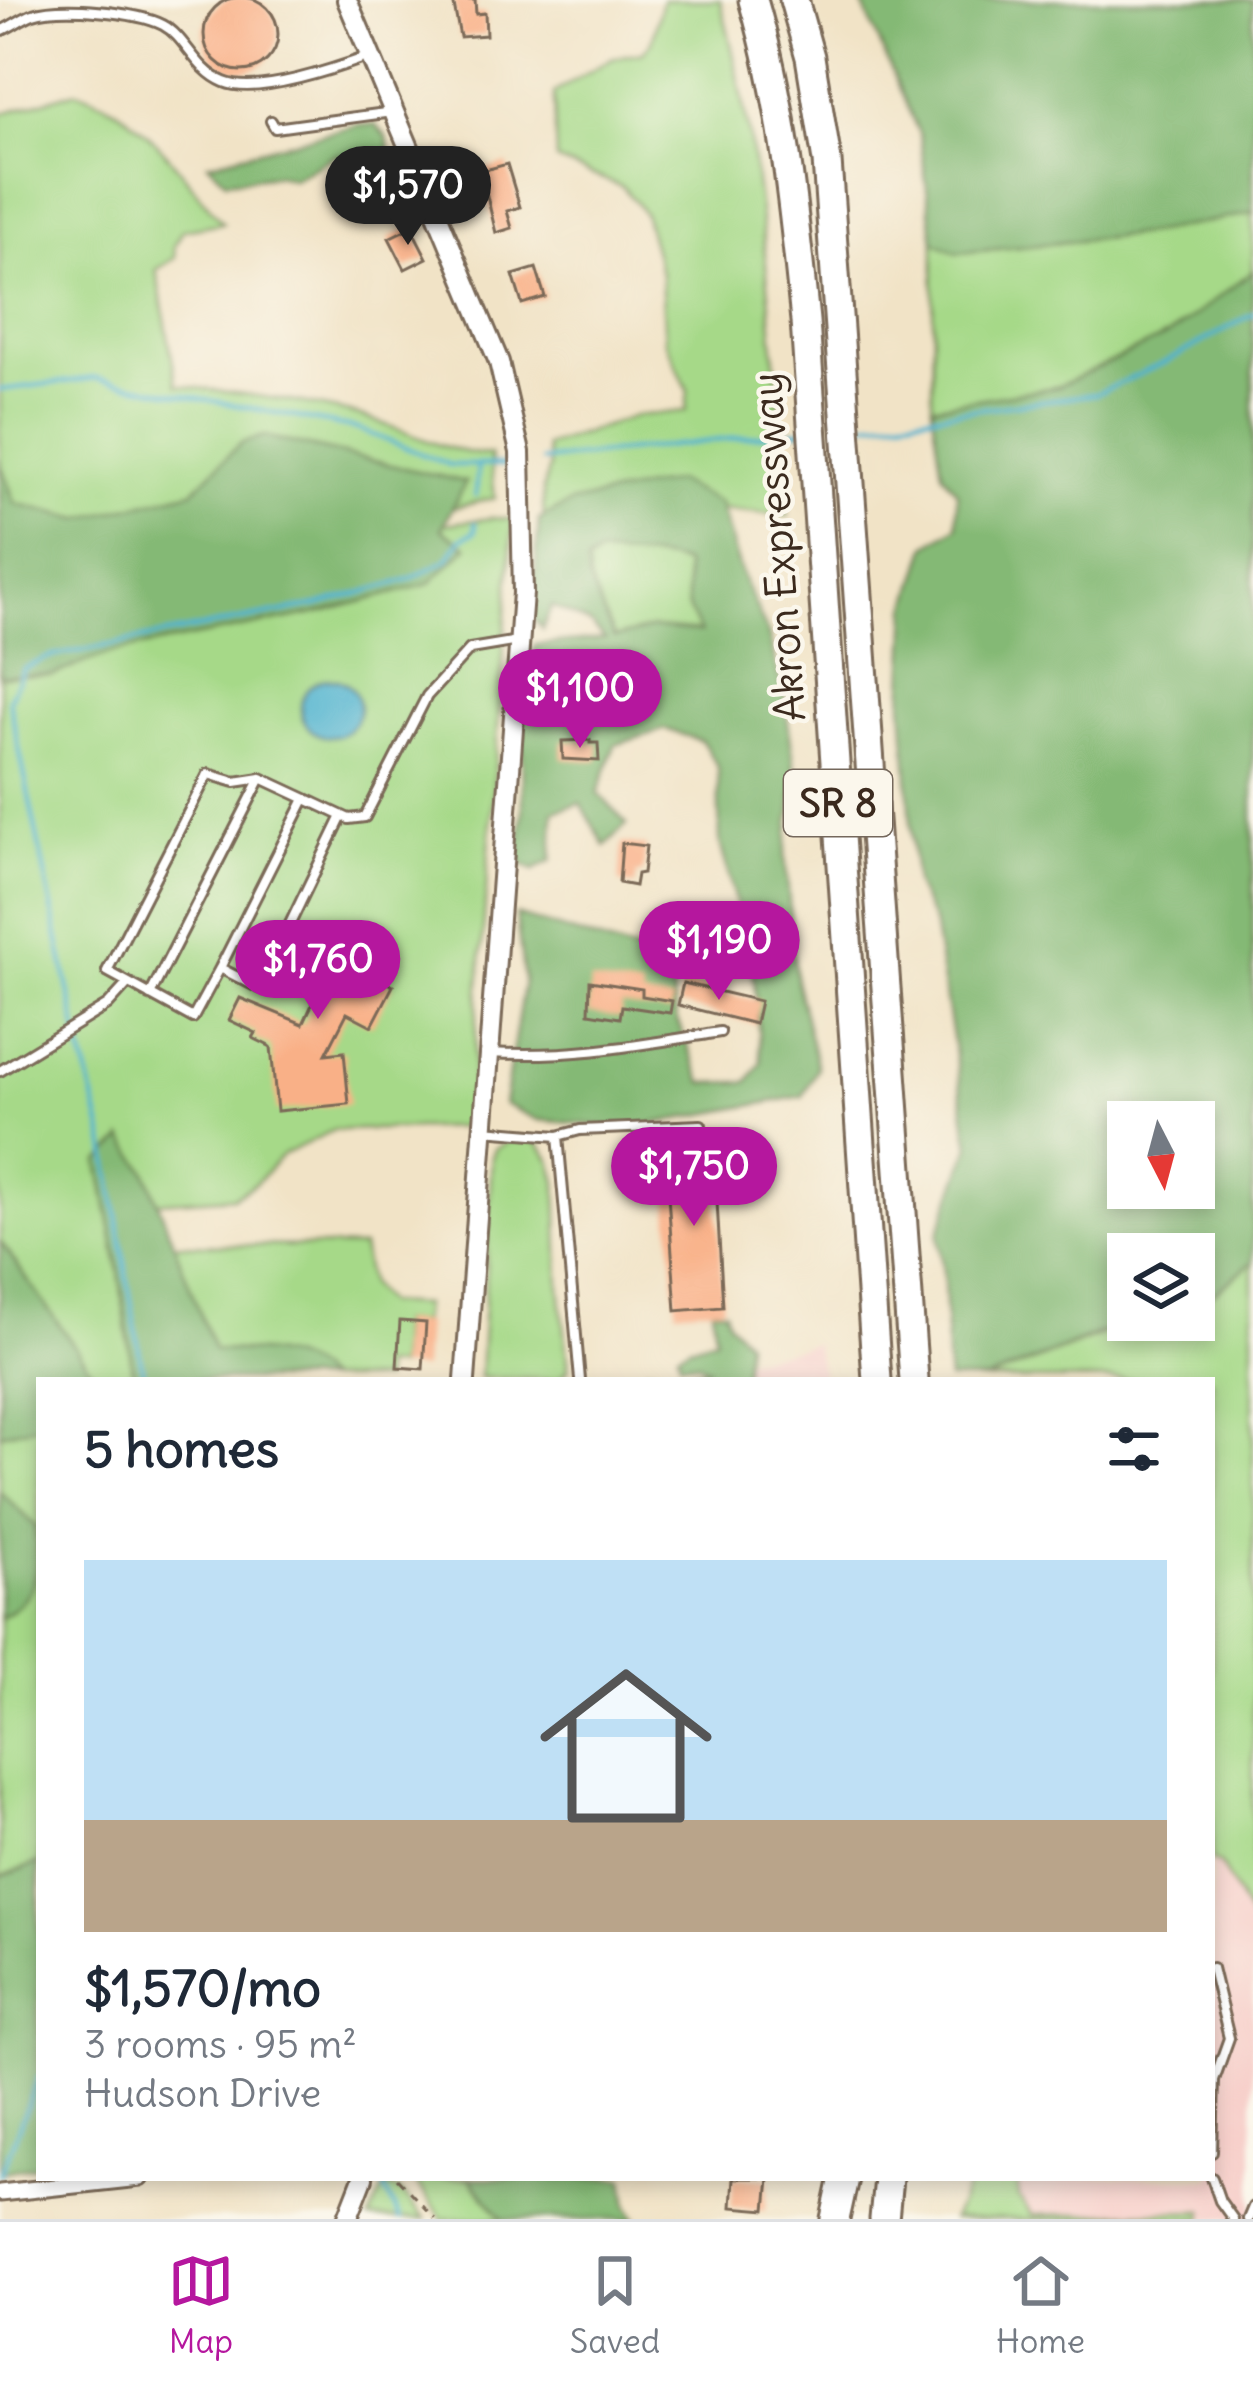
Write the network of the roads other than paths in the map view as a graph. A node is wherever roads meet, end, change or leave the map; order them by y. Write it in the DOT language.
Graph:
graph roads {
  1 [pos="347,0"];
  2 [pos="754,0"];
  3 [pos="794,0"];
  4 [pos="0,31"];
  5 [pos="371,56"];
  6 [pos="395,112"];
  7 [pos="271,122"];
  8 [pos="519,641"];
  9 [pos="261,778"];
  10 [pos="304,800"];
  11 [pos="343,816"];
  12 [pos="220,968"];
  13 [pos="128,983"];
  14 [pos="150,995"];
  15 [pos="720,1032"];
  16 [pos="488,1053"];
  17 [pos="0,1071"];
  18 [pos="701,1125"];
  19 [pos="482,1130"];
  20 [pos="558,1136"];
  21 [pos="465,1377"];
  22 [pos="580,1377"];
  23 [pos="877,1377"];
  24 [pos="914,1377"];
  25 [pos="1216,2010"];
  26 [pos="1215,2064"];
  27 [pos="112,2181"];
  28 [pos="362,2181"];
  29 [pos="845,2181"];
  30 [pos="889,2181"];
  31 [pos="889,2181"];
  32 [pos="1213,2181"];
  33 [pos="0,2193"];
  34 [pos="1253,2207"];
  35 [pos="347,2219"];
  36 [pos="839,2219"];
  37 [pos="884,2219"];
  38 [pos="895,2219"];
  39 [pos="1232,2219"];
  40 [pos="1248,2219"];
  1 -- 5 [label="street"];
  2 -- 23 [label="highway, Akron Expressway / SR 8"];
  3 -- 24 [label="highway, Akron Expressway / SR 8"];
  4 -- 5 [label="lane"];
  5 -- 6 [label="street"];
  6 -- 7 [label="lane"];
  6 -- 8 [label="street"];
  8 -- 11 [label="lane"];
  8 -- 16 [label="street"];
  9 -- 10 [label="lane"];
  9 -- 13 [label="lane"];
  9 -- 14 [label="lane"];
  10 -- 11 [label="lane"];
  10 -- 12 [label="lane"];
  11 -- 12 [label="lane"];
  12 -- 14 [label="lane"];
  13 -- 14 [label="lane"];
  13 -- 17 [label="lane"];
  15 -- 16 [label="lane"];
  16 -- 19 [label="street"];
  18 -- 20 [label="lane"];
  19 -- 20 [label="lane"];
  19 -- 21 [label="street"];
  20 -- 22 [label="lane"];
  25 -- 26 [label="lane"];
  27 -- 33 [label="street"];
  28 -- 35 [label="street"];
  29 -- 36 [label="highway"];
  30 -- 37 [label="highway"];
  31 -- 38 [label="highway"];
  32 -- 39 [label="lane"];
  34 -- 40 [label="lane"];
}
